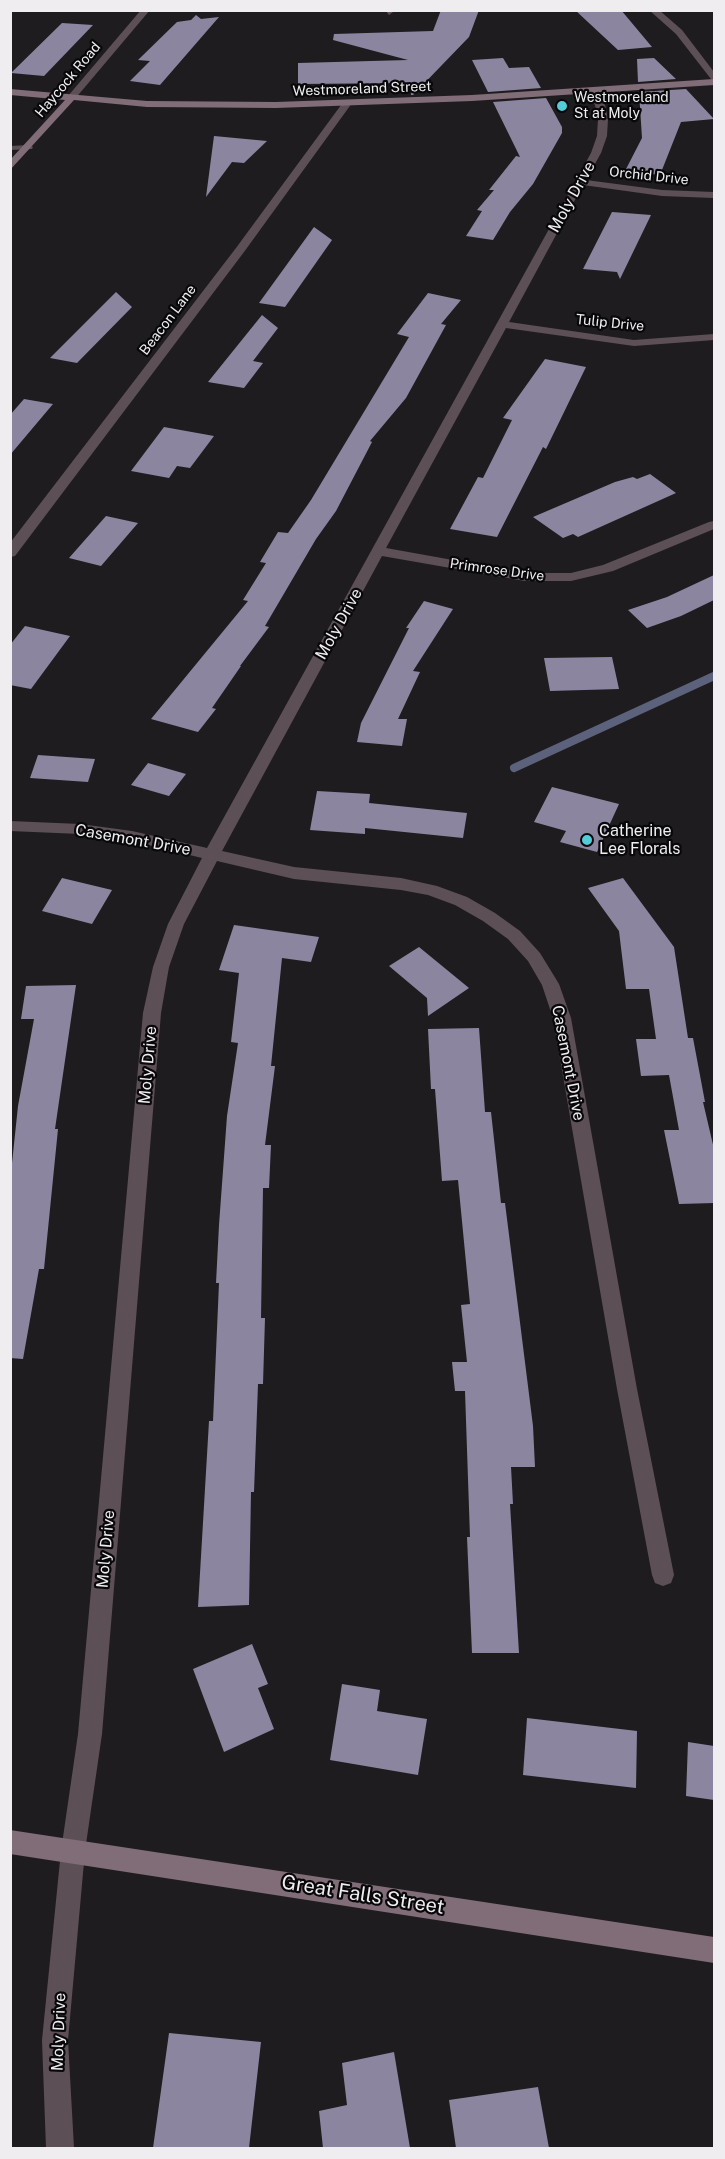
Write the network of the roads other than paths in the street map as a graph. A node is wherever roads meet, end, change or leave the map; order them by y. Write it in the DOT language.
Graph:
graph roads {
  1 [pos="146,10"];
  2 [pos="653,10"];
  3 [pos="714,77"];
  4 [pos="714,82"];
  5 [pos="592,91"];
  6 [pos="10,92"];
  7 [pos="71,98"];
  8 [pos="347,103"];
  9 [pos="29,147"];
  10 [pos="10,148"];
  11 [pos="10,167"];
  12 [pos="580,182"];
  13 [pos="714,195"];
  14 [pos="502,324"];
  15 [pos="714,337"];
  16 [pos="714,525"];
  17 [pos="379,551"];
  18 [pos="10,553"];
  19 [pos="10,826"];
  20 [pos="212,854"];
  21 [pos="663,1575"];
  22 [pos="10,1842"];
  23 [pos="73,1851"];
  24 [pos="714,1950"];
  25 [pos="60,2148"];
  1 -- 7 [label="street, Haycock Road"];
  2 -- 3 [label="street"];
  4 -- 5 [label="main road, Westmoreland Street"];
  5 -- 8 [label="main road, Westmoreland Street"];
  5 -- 12 [label="street, Moly Drive"];
  6 -- 7 [label="main road, Westmoreland Street"];
  7 -- 8 [label="main road, Westmoreland Street"];
  7 -- 9 [label="main road, Haycock Road"];
  8 -- 18 [label="street, Beacon Lane"];
  9 -- 10 [label="lane"];
  9 -- 11 [label="main road, Haycock Road"];
  12 -- 13 [label="street, Orchid Drive"];
  12 -- 14 [label="street, Moly Drive"];
  14 -- 15 [label="street, Tulip Drive"];
  14 -- 17 [label="street, Moly Drive"];
  16 -- 17 [label="street, Primrose Drive"];
  17 -- 20 [label="street, Moly Drive"];
  19 -- 20 [label="street, Casemont Drive"];
  20 -- 21 [label="street, Casemont Drive"];
  20 -- 23 [label="street, Moly Drive"];
  22 -- 23 [label="main road, Great Falls Street"];
  23 -- 24 [label="main road, Great Falls Street"];
  23 -- 25 [label="street, Moly Drive"];
}
